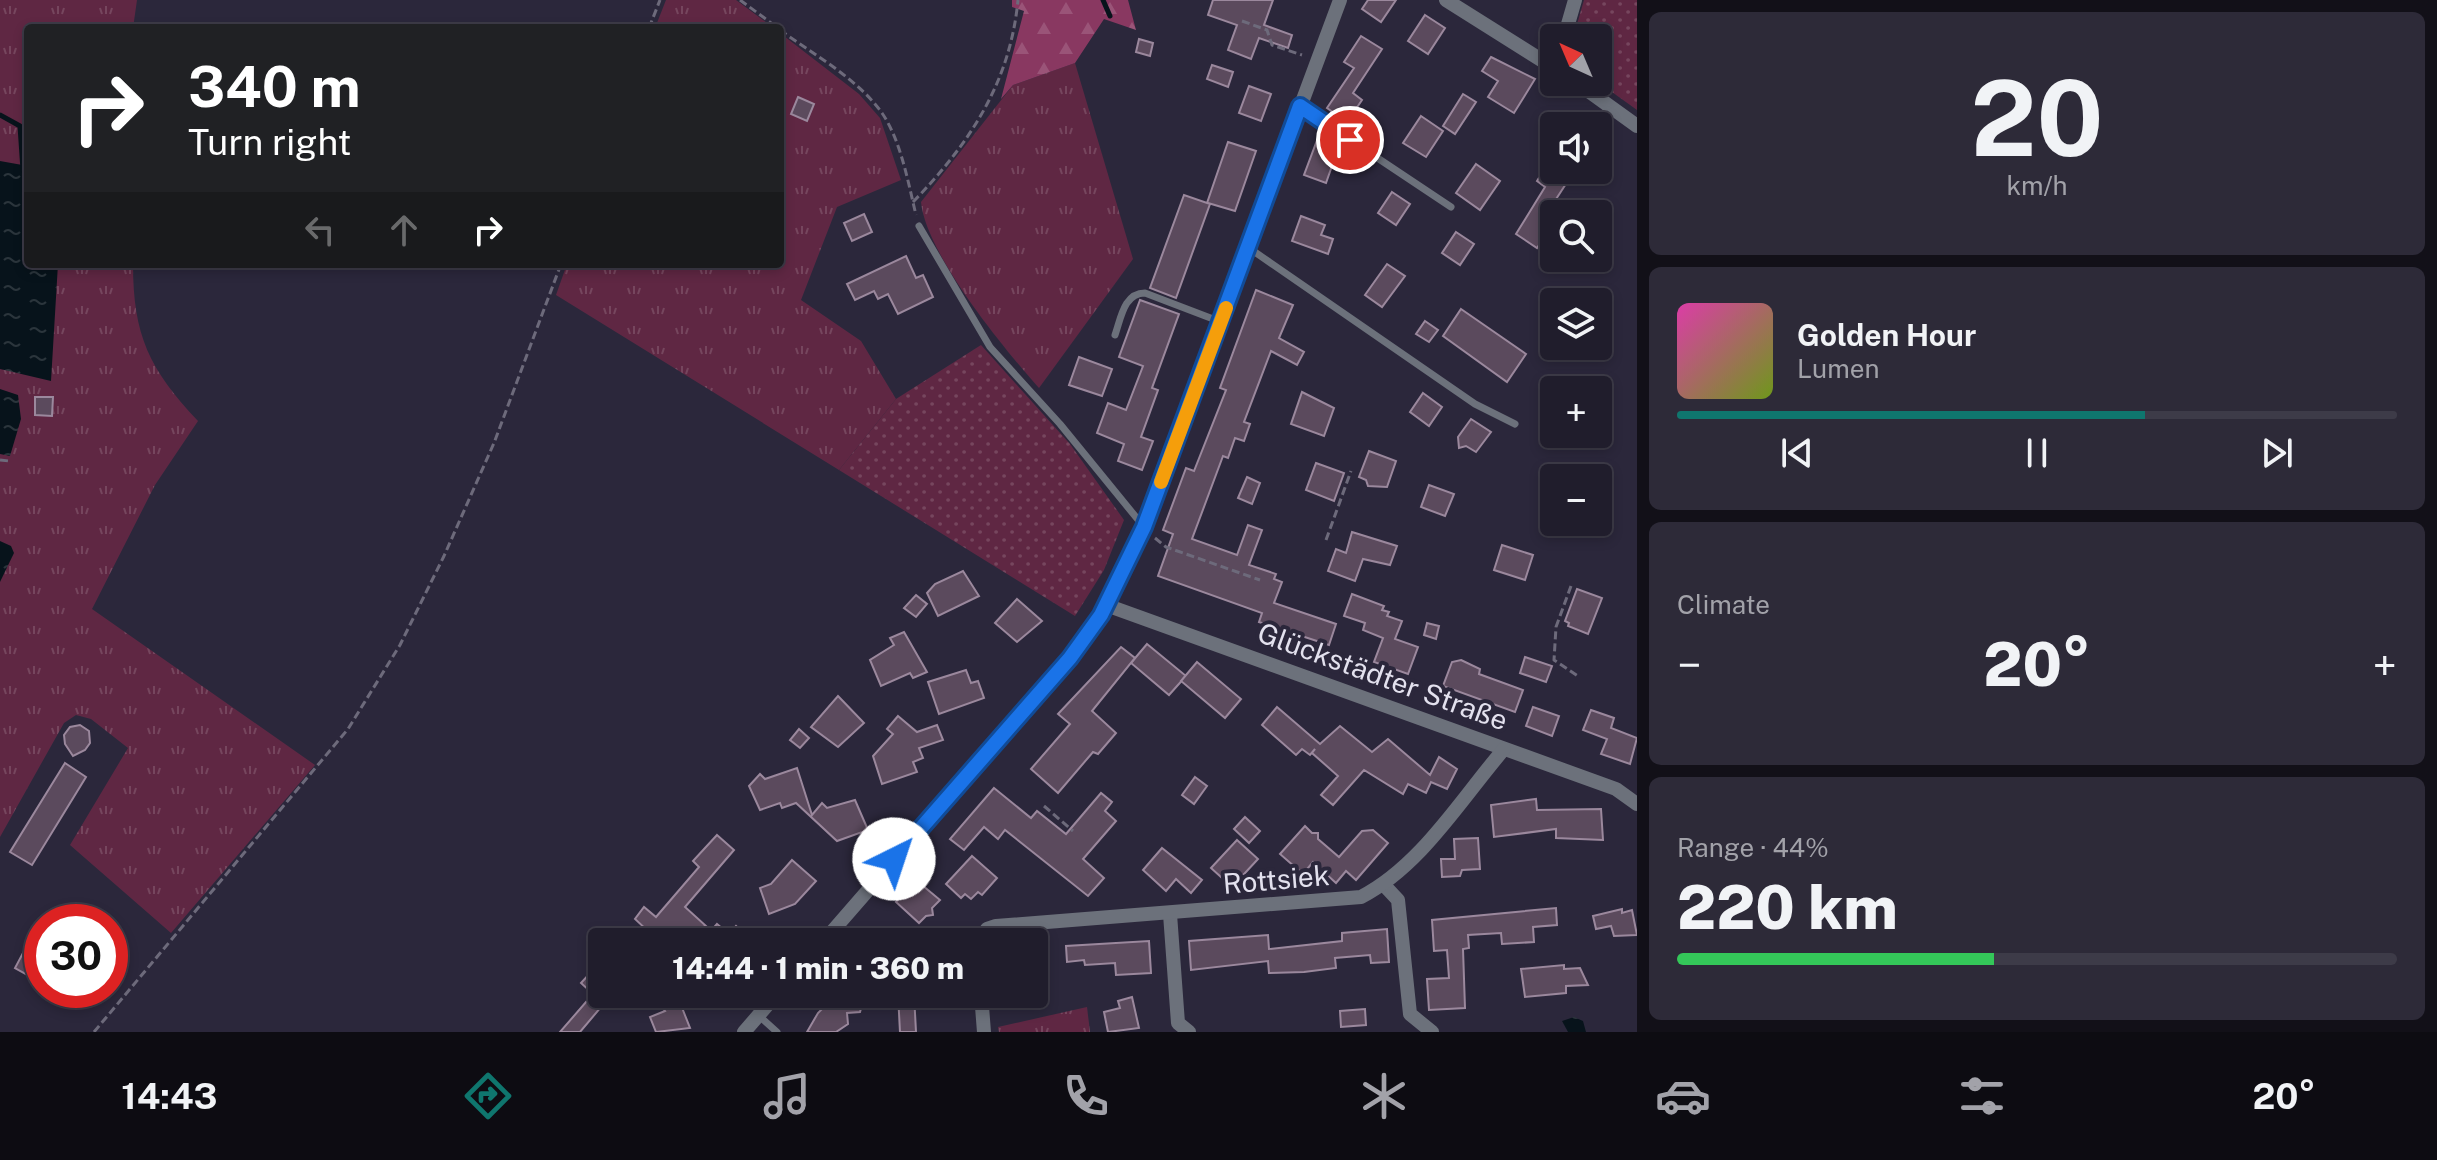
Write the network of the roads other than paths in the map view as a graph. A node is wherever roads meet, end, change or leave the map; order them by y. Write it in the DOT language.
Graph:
graph roads {
  1 [pos="1340,0"];
  2 [pos="1446,0"];
  3 [pos="1575,0"];
  4 [pos="1568,24"];
  5 [pos="1540,59"];
  6 [pos="1595,96"];
  7 [pos="1300,106"];
  8 [pos="1637,126"];
  9 [pos="1451,207"];
  10 [pos="919,226"];
  11 [pos="1249,248"];
  12 [pos="1221,323"];
  13 [pos="1115,335"];
  14 [pos="1515,424"];
  15 [pos="1144,527"];
  16 [pos="1106,605"];
  17 [pos="1504,749"];
  18 [pos="1636,799"];
  19 [pos="1384,885"];
  20 [pos="1170,914"];
  21 [pos="836,928"];
  22 [pos="994,928"];
  23 [pos="764,1008"];
  24 [pos="982,1008"];
  25 [pos="758,1015"];
  26 [pos="744,1032"];
  27 [pos="777,1032"];
  28 [pos="984,1032"];
  29 [pos="1189,1032"];
  30 [pos="1432,1032"];
  1 -- 7 [label="street"];
  2 -- 5 [label="street"];
  3 -- 4 [label="street"];
  6 -- 8 [label="street"];
  7 -- 9 [label="lane"];
  7 -- 11 [label="street"];
  10 -- 15 [label="lane"];
  11 -- 12 [label="street"];
  11 -- 14 [label="lane"];
  12 -- 13 [label="lane"];
  12 -- 15 [label="street"];
  15 -- 16 [label="street"];
  16 -- 17 [label="street, Glückstädter Straße"];
  16 -- 21 [label="street"];
  17 -- 18 [label="street, Glückstädter Straße"];
  17 -- 19 [label="street, Rottsiek"];
  19 -- 20 [label="street, Rottsiek"];
  19 -- 30 [label="street"];
  20 -- 22 [label="street, Rottsiek"];
  20 -- 29 [label="street"];
  23 -- 25 [label="street"];
  24 -- 28 [label="street"];
  25 -- 26 [label="street"];
  25 -- 27 [label="lane"];
}
